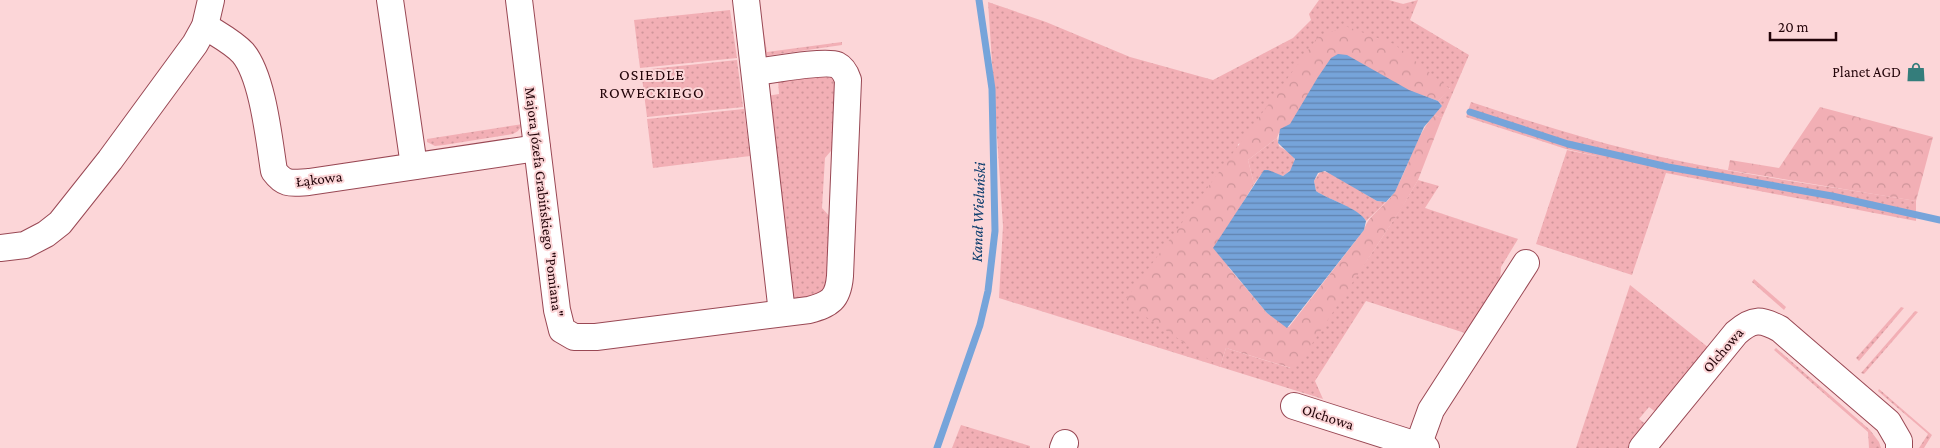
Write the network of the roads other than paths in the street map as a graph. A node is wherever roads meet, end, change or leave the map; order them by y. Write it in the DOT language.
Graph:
graph roads {
  1 [pos="211,0"];
  2 [pos="390,0"];
  3 [pos="519,0"];
  4 [pos="746,0"];
  5 [pos="205,26"];
  6 [pos="756,72"];
  7 [pos="537,148"];
  8 [pos="414,166"];
  9 [pos="0,248"];
  10 [pos="1526,263"];
  11 [pos="782,313"];
  12 [pos="1294,406"];
  13 [pos="1422,447"];
  14 [pos="1642,448"];
  15 [pos="1899,448"];
  1 -- 5 [label="street"];
  2 -- 8 [label="street"];
  3 -- 7 [label="street, Majora Józefa Grabińskiego \"Pomiana\""];
  4 -- 6 [label="street"];
  5 -- 8 [label="street, Łąkowa"];
  5 -- 9 [label="street"];
  6 -- 11 [label="street"];
  6 -- 11 [label="street"];
  7 -- 8 [label="street, Łąkowa"];
  7 -- 11 [label="street, Majora Józefa Grabińskiego \"Pomiana\""];
  10 -- 13 [label="street, Olchowa"];
  12 -- 13 [label="street, Olchowa"];
  14 -- 15 [label="street, Olchowa"];
}
